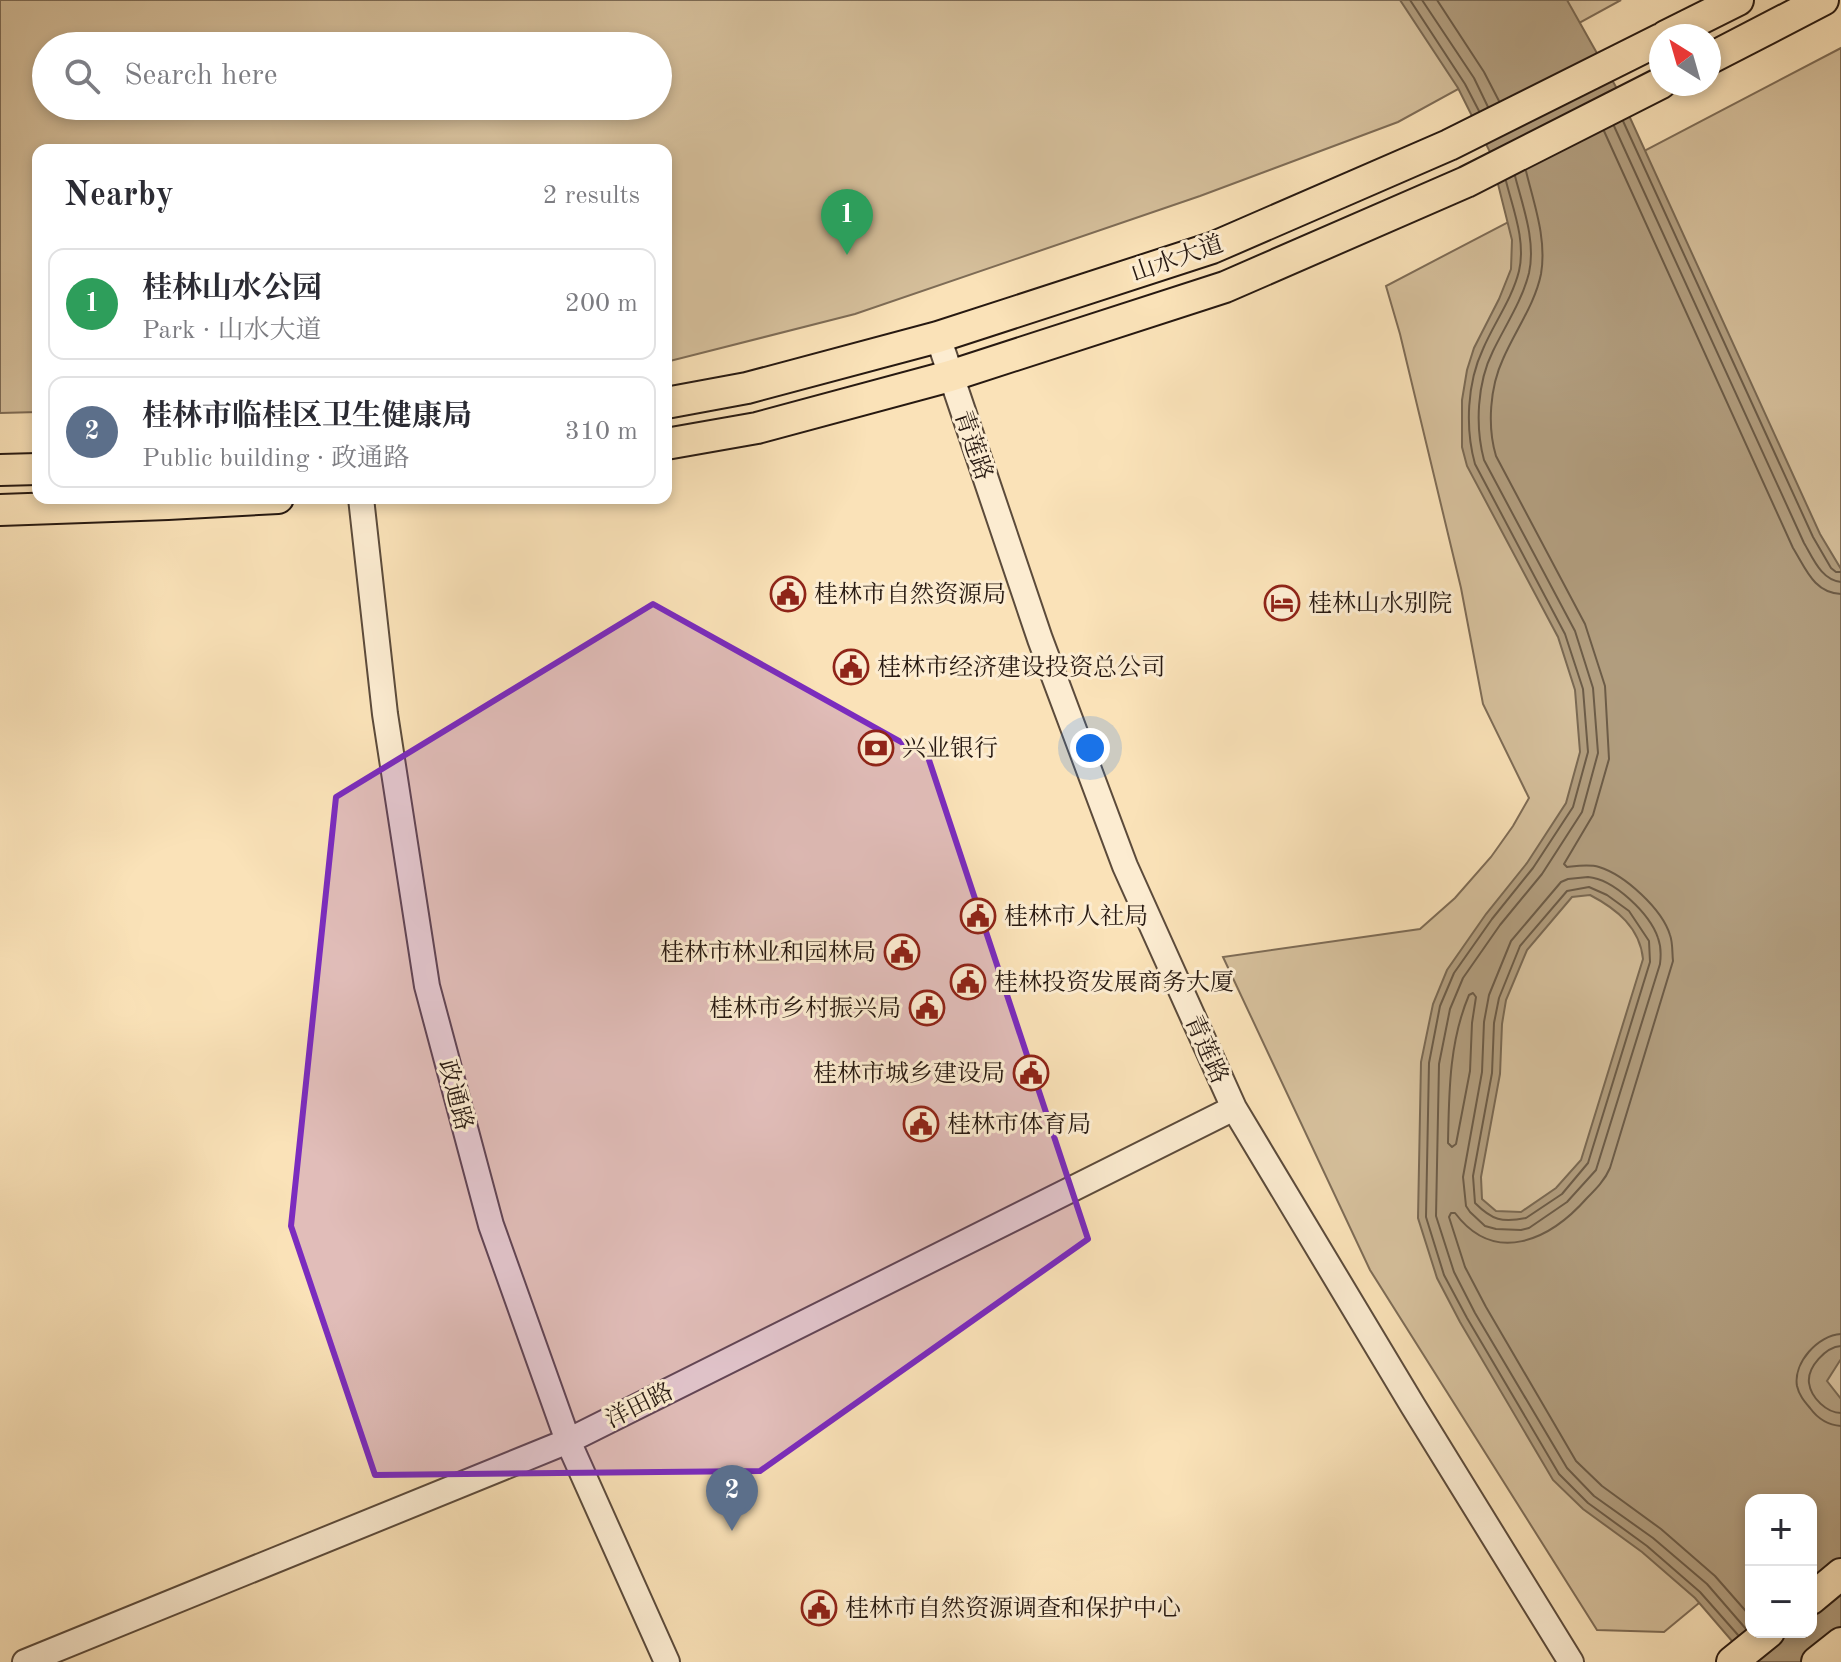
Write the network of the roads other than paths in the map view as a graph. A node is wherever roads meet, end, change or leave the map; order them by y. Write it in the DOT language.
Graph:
graph roads {
  1 [pos="1738,0"];
  2 [pos="1823,0"];
  3 [pos="1690,24"];
  4 [pos="1649,45"];
  5 [pos="1721,53"];
  6 [pos="1649,89"];
  7 [pos="938,337"];
  8 [pos="950,376"];
  9 [pos="672,402"];
  10 [pos="672,443"];
  11 [pos="32,469"];
  12 [pos="0,470"];
  13 [pos="168,504"];
  14 [pos="362,504"];
  15 [pos="0,510"];
  16 [pos="1234,1108"];
  17 [pos="568,1441"];
  18 [pos="1841,1574"];
  19 [pos="1817,1594"];
  20 [pos="1762,1638"];
  21 [pos="1841,1643"];
  22 [pos="25,1662"];
  23 [pos="667,1662"];
  24 [pos="1571,1662"];
  25 [pos="1732,1662"];
  26 [pos="1817,1662"];
  1 -- 3 [label="main road, 山水大道"];
  2 -- 5 [label="main road"];
  4 -- 7 [label="main road, 山水大道"];
  6 -- 8 [label="main road, 山水大道"];
  7 -- 8 [label="street, 青莲路"];
  7 -- 9 [label="main road, 山水大道"];
  8 -- 10 [label="main road, 山水大道"];
  8 -- 16 [label="street, 青莲路"];
  11 -- 12 [label="main road"];
  13 -- 15 [label="main road"];
  14 -- 17 [label="street, 政通路"];
  16 -- 17 [label="street, 洋田路"];
  16 -- 24 [label="street, 青莲路"];
  17 -- 22 [label="street, 洋田路"];
  17 -- 23 [label="street, 政通路"];
  18 -- 19 [label="main road"];
  20 -- 25 [label="main road"];
  21 -- 26 [label="main road"];
}
